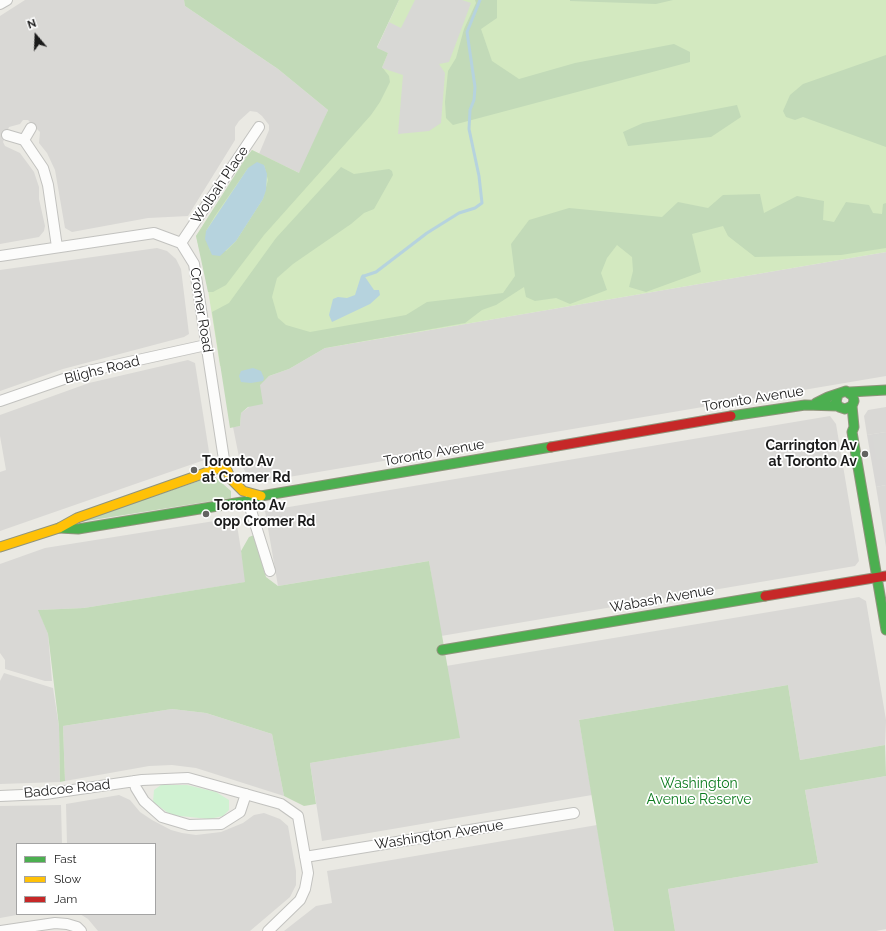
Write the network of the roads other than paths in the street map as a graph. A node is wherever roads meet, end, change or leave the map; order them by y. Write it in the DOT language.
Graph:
graph roads {
  1 [pos="7,0"];
  2 [pos="0,4"];
  3 [pos="258,127"];
  4 [pos="31,128"];
  5 [pos="7,135"];
  6 [pos="24,140"];
  7 [pos="181,244"];
  8 [pos="57,247"];
  9 [pos="0,256"];
  10 [pos="206,345"];
  11 [pos="883,391"];
  12 [pos="850,392"];
  13 [pos="838,394"];
  14 [pos="0,401"];
  15 [pos="813,404"];
  16 [pos="852,405"];
  17 [pos="839,406"];
  18 [pos="852,432"];
  19 [pos="225,466"];
  20 [pos="260,496"];
  21 [pos="248,501"];
  22 [pos="59,528"];
  23 [pos="0,547"];
  24 [pos="270,571"];
  25 [pos="881,576"];
  26 [pos="886,630"];
  27 [pos="442,650"];
  28 [pos="134,781"];
  29 [pos="246,794"];
  30 [pos="0,796"];
  31 [pos="574,813"];
  32 [pos="305,857"];
  33 [pos="1,931"];
  34 [pos="81,931"];
  35 [pos="268,931"];
  1 -- 2 [label="street"];
  3 -- 7 [label="street, Wolbah Place"];
  4 -- 6 [label="street"];
  5 -- 6 [label="street"];
  6 -- 8 [label="street"];
  7 -- 8 [label="street"];
  7 -- 10 [label="street, Cromer Road"];
  8 -- 9 [label="street"];
  10 -- 14 [label="street, Blighs Road"];
  10 -- 19 [label="street, Cromer Road"];
  11 -- 12 [label="street"];
  11 -- 16 [label="street"];
  12 -- 13 [label="street"];
  12 -- 16 [label="street"];
  13 -- 15 [label="street, Toronto Avenue"];
  13 -- 17 [label="street"];
  15 -- 17 [label="street, Toronto Avenue"];
  15 -- 20 [label="street, Toronto Avenue"];
  16 -- 17 [label="street"];
  16 -- 18 [label="street"];
  17 -- 18 [label="street"];
  18 -- 25 [label="street"];
  19 -- 20 [label="street, Cromer Road"];
  19 -- 22 [label="street, Toronto Avenue"];
  20 -- 21 [label="street, Toronto Avenue"];
  21 -- 22 [label="street, Toronto Avenue"];
  21 -- 24 [label="street"];
  22 -- 23 [label="street, Toronto Avenue"];
  25 -- 26 [label="street"];
  25 -- 27 [label="street, Wabash Avenue"];
  28 -- 29 [label="street, Badcoe Road"];
  28 -- 29 [label="street"];
  28 -- 30 [label="street, Badcoe Road"];
  29 -- 32 [label="street, Badcoe Road"];
  31 -- 32 [label="street, Washington Avenue"];
  32 -- 35 [label="street"];
  33 -- 34 [label="street"];
}
